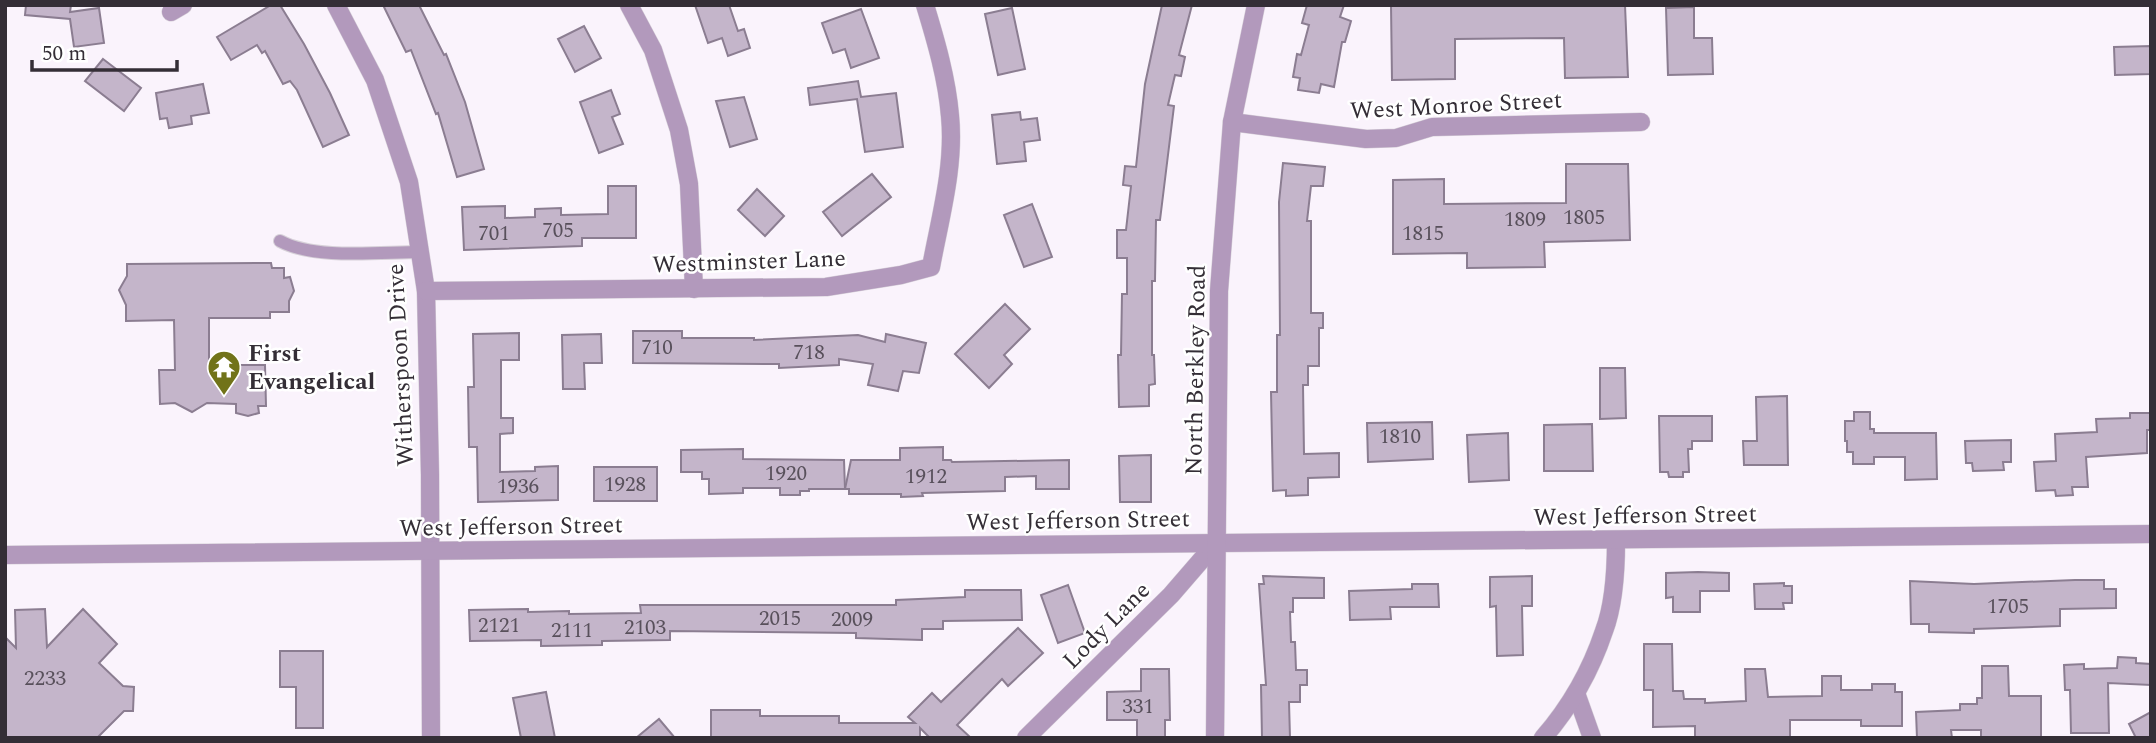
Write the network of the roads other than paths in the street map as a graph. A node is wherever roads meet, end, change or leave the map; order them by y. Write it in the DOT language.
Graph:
graph roads {
  1 [pos="336,5"];
  2 [pos="629,5"];
  3 [pos="925,5"];
  4 [pos="1256,5"];
  5 [pos="1232,122"];
  6 [pos="1641,122"];
  7 [pos="280,242"];
  8 [pos="420,252"];
  9 [pos="694,289"];
  10 [pos="426,291"];
  11 [pos="2151,534"];
  12 [pos="1616,541"];
  13 [pos="1216,543"];
  14 [pos="430,552"];
  15 [pos="5,555"];
  16 [pos="1576,694"];
  17 [pos="430,738"];
  18 [pos="1026,738"];
  19 [pos="1215,738"];
  20 [pos="1543,738"];
  21 [pos="1592,738"];
  1 -- 8 [label="street, Witherspoon Drive"];
  2 -- 9 [label="street"];
  3 -- 9 [label="street, Westminster Lane"];
  4 -- 5 [label="street, North Berkley Road"];
  5 -- 6 [label="street, West Monroe Street"];
  5 -- 13 [label="street, North Berkley Road"];
  7 -- 8 [label="lane"];
  8 -- 10 [label="street, Witherspoon Drive"];
  9 -- 10 [label="street, Westminster Lane"];
  10 -- 14 [label="street, Witherspoon Drive"];
  11 -- 12 [label="street, West Jefferson Street"];
  12 -- 13 [label="street, West Jefferson Street"];
  12 -- 16 [label="street"];
  13 -- 14 [label="street, West Jefferson Street"];
  13 -- 18 [label="street, Lody Lane"];
  13 -- 19 [label="street, North Berkley Road"];
  14 -- 15 [label="street, West Jefferson Street"];
  14 -- 17 [label="street, Witherspoon Drive"];
  16 -- 20 [label="street"];
  16 -- 21 [label="street"];
}
